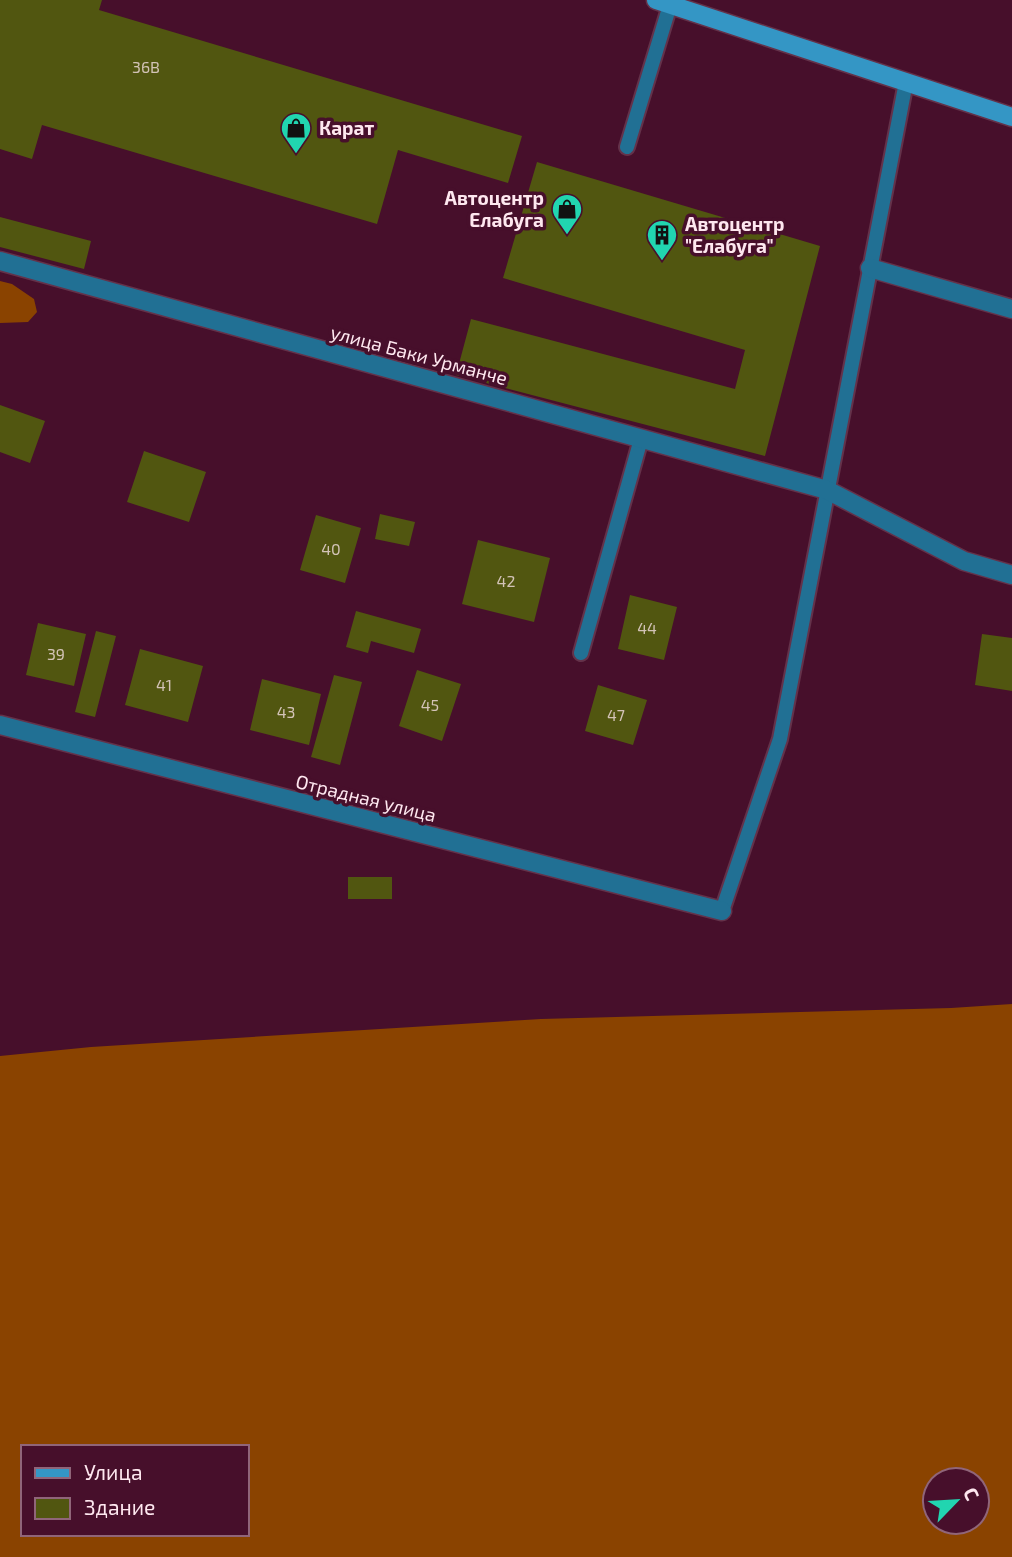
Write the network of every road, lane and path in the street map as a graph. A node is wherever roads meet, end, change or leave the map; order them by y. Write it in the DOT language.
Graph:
graph roads {
  1 [pos="663,2"];
  2 [pos="906,82"];
  3 [pos="1012,117"];
  4 [pos="627,147"];
  5 [pos="0,261"];
  6 [pos="870,268"];
  7 [pos="1012,309"];
  8 [pos="641,439"];
  9 [pos="827,490"];
  10 [pos="1012,575"];
  11 [pos="581,653"];
  12 [pos="0,725"];
  13 [pos="722,911"];
  1 -- 2 [label="main road"];
  1 -- 4 [label="lane"];
  2 -- 3 [label="main road"];
  2 -- 6 [label="lane"];
  5 -- 8 [label="street, улица Баки Урманче"];
  6 -- 7 [label="street"];
  6 -- 9 [label="lane"];
  8 -- 9 [label="street, улица Баки Урманче"];
  8 -- 11 [label="lane"];
  9 -- 10 [label="street, улица Баки Урманче"];
  9 -- 13 [label="lane"];
  12 -- 13 [label="street, Отрадная улица"];
}
